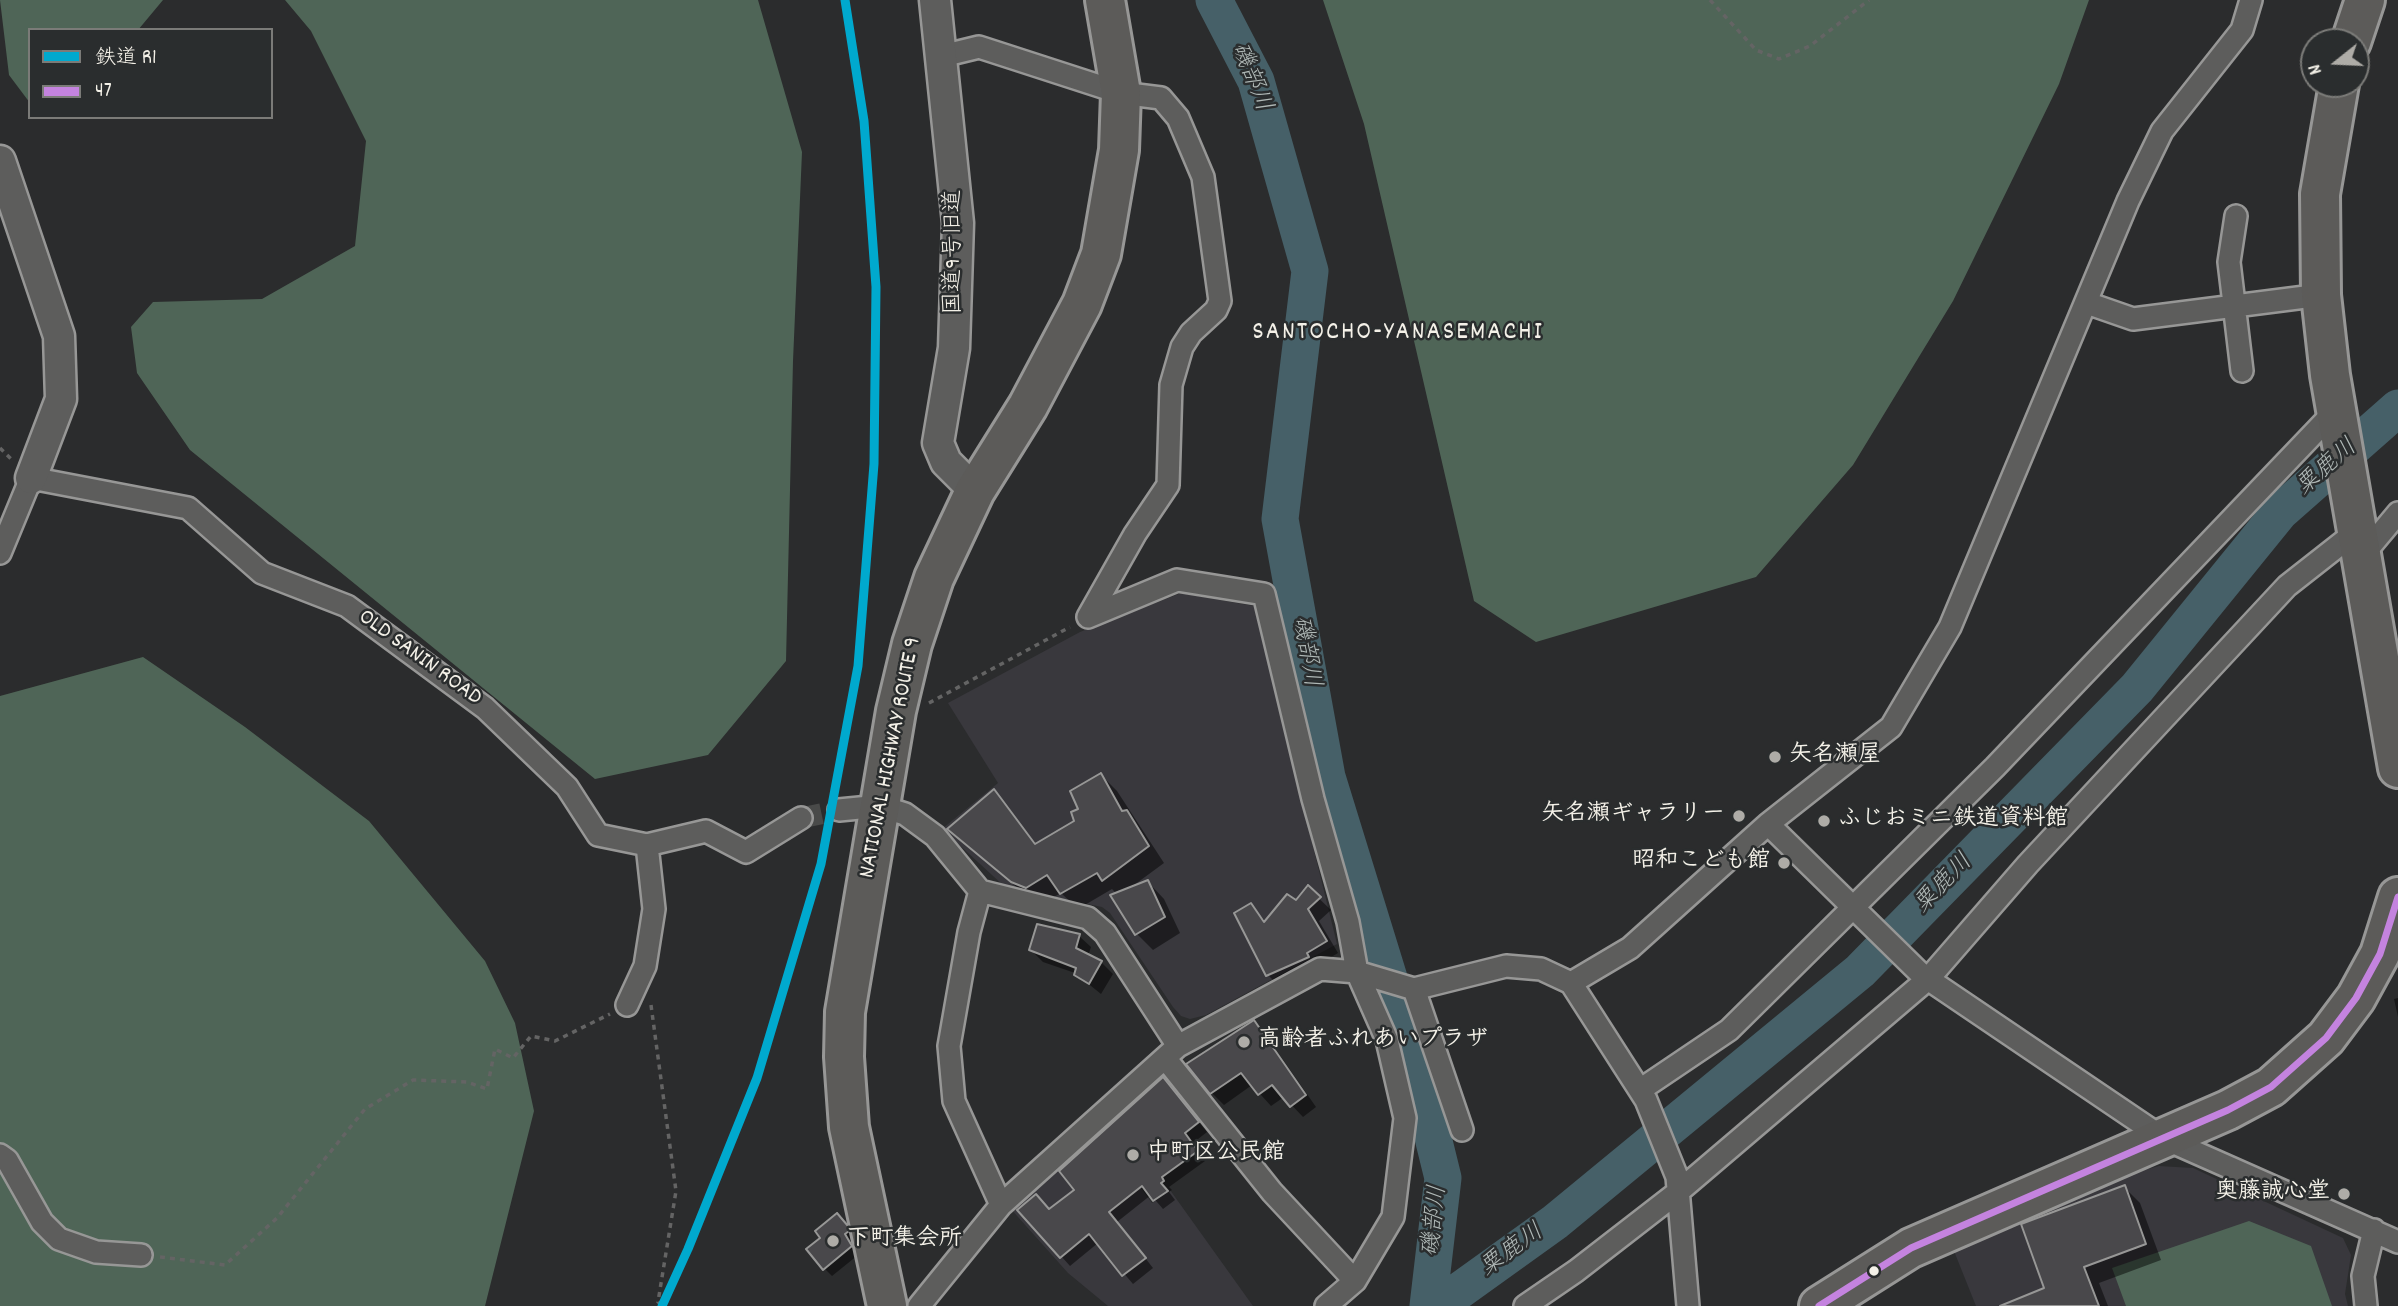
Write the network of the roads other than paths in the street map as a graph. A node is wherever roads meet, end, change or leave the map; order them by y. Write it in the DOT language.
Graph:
graph roads {
  1 [pos="935,0"];
  2 [pos="1105,0"];
  3 [pos="2251,0"];
  4 [pos="2365,0"];
  5 [pos="2356,28"];
  6 [pos="942,56"];
  7 [pos="1121,93"];
  8 [pos="2337,98"];
  9 [pos="0,161"];
  10 [pos="2236,216"];
  11 [pos="2321,295"];
  12 [pos="2087,303"];
  13 [pos="2235,306"];
  14 [pos="2242,372"];
  15 [pos="2337,414"];
  16 [pos="31,478"];
  17 [pos="975,491"];
  18 [pos="2398,513"];
  19 [pos="2358,535"];
  20 [pos="0,553"];
  21 [pos="2398,768"];
  22 [pos="880,806"];
  23 [pos="839,810"];
  24 [pos="801,818"];
  25 [pos="1769,824"];
  26 [pos="648,845"];
  27 [pos="980,891"];
  28 [pos="2398,898"];
  29 [pos="1854,911"];
  30 [pos="1357,972"];
  31 [pos="1925,977"];
  32 [pos="1571,983"];
  33 [pos="1414,989"];
  34 [pos="627,1005"];
  35 [pos="1171,1052"];
  36 [pos="1643,1095"];
  37 [pos="1462,1130"];
  38 [pos="2163,1138"];
  39 [pos="0,1155"];
  40 [pos="1678,1185"];
  41 [pos="1001,1205"];
  42 [pos="2398,1223"];
  43 [pos="2374,1230"];
  44 [pos="2398,1242"];
  45 [pos="141,1255"];
  46 [pos="1355,1280"];
  47 [pos="887,1306"];
  48 [pos="919,1306"];
  49 [pos="1326,1306"];
  50 [pos="1525,1306"];
  51 [pos="1688,1306"];
  52 [pos="1819,1306"];
  53 [pos="2366,1306"];
  1 -- 6 [label="street, 国道9号旧道"];
  2 -- 7 [label="highway, NATIONAL HIGHWAY ROUTE 9"];
  3 -- 12 [label="street"];
  4 -- 5 [label="highway"];
  6 -- 7 [label="street"];
  6 -- 17 [label="street, 国道9号旧道"];
  7 -- 17 [label="highway, NATIONAL HIGHWAY ROUTE 9"];
  7 -- 30 [label="street"];
  8 -- 11 [label="highway"];
  9 -- 16 [label="street"];
  10 -- 13 [label="street"];
  11 -- 13 [label="street"];
  11 -- 15 [label="highway"];
  12 -- 13 [label="street"];
  12 -- 25 [label="street"];
  13 -- 14 [label="street"];
  15 -- 19 [label="highway"];
  15 -- 29 [label="street"];
  16 -- 20 [label="street"];
  16 -- 26 [label="street, OLD SANIN ROAD"];
  17 -- 22 [label="highway, NATIONAL HIGHWAY ROUTE 9"];
  18 -- 19 [label="street"];
  19 -- 21 [label="highway"];
  19 -- 31 [label="street"];
  22 -- 23 [label="street"];
  22 -- 27 [label="street"];
  22 -- 47 [label="highway, NATIONAL HIGHWAY ROUTE 9"];
  24 -- 26 [label="street"];
  25 -- 29 [label="street"];
  25 -- 32 [label="street"];
  26 -- 34 [label="street"];
  27 -- 35 [label="street"];
  27 -- 41 [label="street"];
  28 -- 38 [label="highway"];
  29 -- 31 [label="street"];
  29 -- 36 [label="street"];
  30 -- 33 [label="street"];
  30 -- 35 [label="street"];
  30 -- 46 [label="street"];
  31 -- 38 [label="street"];
  31 -- 40 [label="street"];
  32 -- 33 [label="street"];
  32 -- 36 [label="street"];
  33 -- 37 [label="street"];
  35 -- 41 [label="street"];
  35 -- 46 [label="street"];
  36 -- 40 [label="street"];
  38 -- 43 [label="street"];
  38 -- 52 [label="highway"];
  39 -- 45 [label="street"];
  40 -- 50 [label="street"];
  40 -- 51 [label="street"];
  41 -- 48 [label="street"];
  42 -- 43 [label="street"];
  43 -- 44 [label="street"];
  43 -- 53 [label="street"];
  46 -- 49 [label="street"];
}
